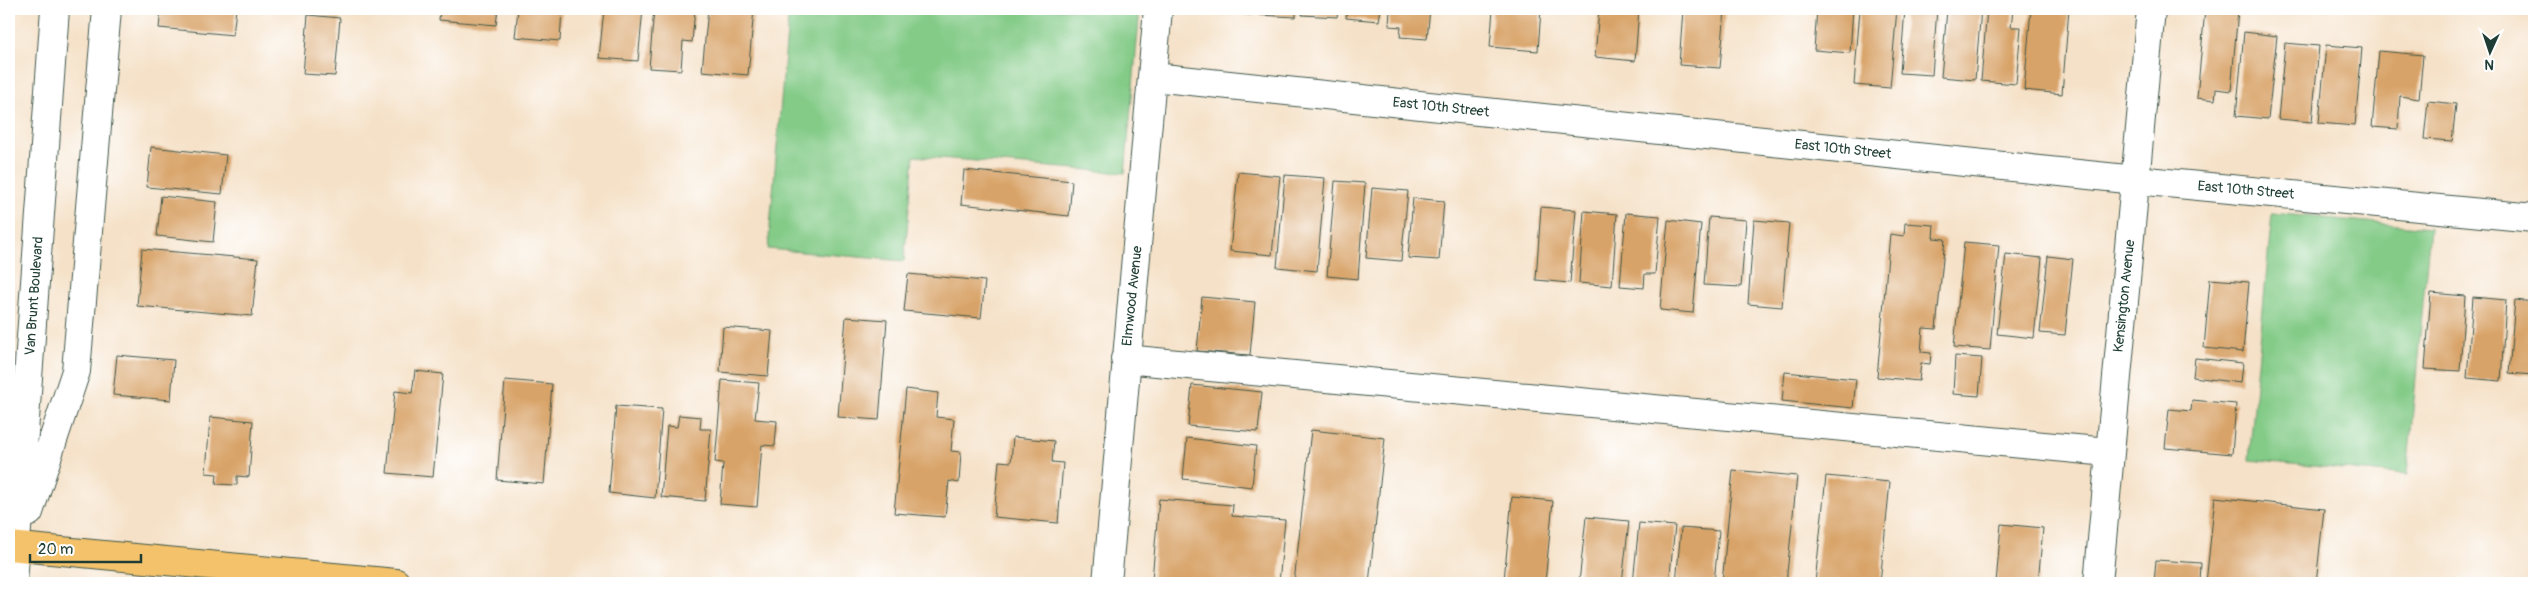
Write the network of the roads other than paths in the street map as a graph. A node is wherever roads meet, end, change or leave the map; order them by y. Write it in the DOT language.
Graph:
graph roads {
  1 [pos="55,9"];
  2 [pos="106,9"];
  3 [pos="1158,9"];
  4 [pos="2151,9"];
  5 [pos="1153,77"];
  6 [pos="2136,180"];
  7 [pos="2534,218"];
  8 [pos="1125,359"];
  9 [pos="2108,452"];
  10 [pos="13,546"];
  11 [pos="13,583"];
  12 [pos="396,583"];
  13 [pos="1107,583"];
  14 [pos="2098,583"];
  1 -- 10 [label="street, Van Brunt Boulevard"];
  2 -- 10 [label="street"];
  3 -- 5 [label="street, Elmwood Avenue"];
  4 -- 6 [label="street, Kensington Avenue"];
  5 -- 6 [label="street, East 10th Street"];
  5 -- 8 [label="street, Elmwood Avenue"];
  6 -- 7 [label="street, East 10th Street"];
  6 -- 9 [label="street, Kensington Avenue"];
  8 -- 9 [label="street"];
  8 -- 13 [label="street, Elmwood Avenue"];
  9 -- 14 [label="street, Kensington Avenue"];
  10 -- 11 [label="street, Van Brunt Boulevard"];
  10 -- 12 [label="main road"];
}
